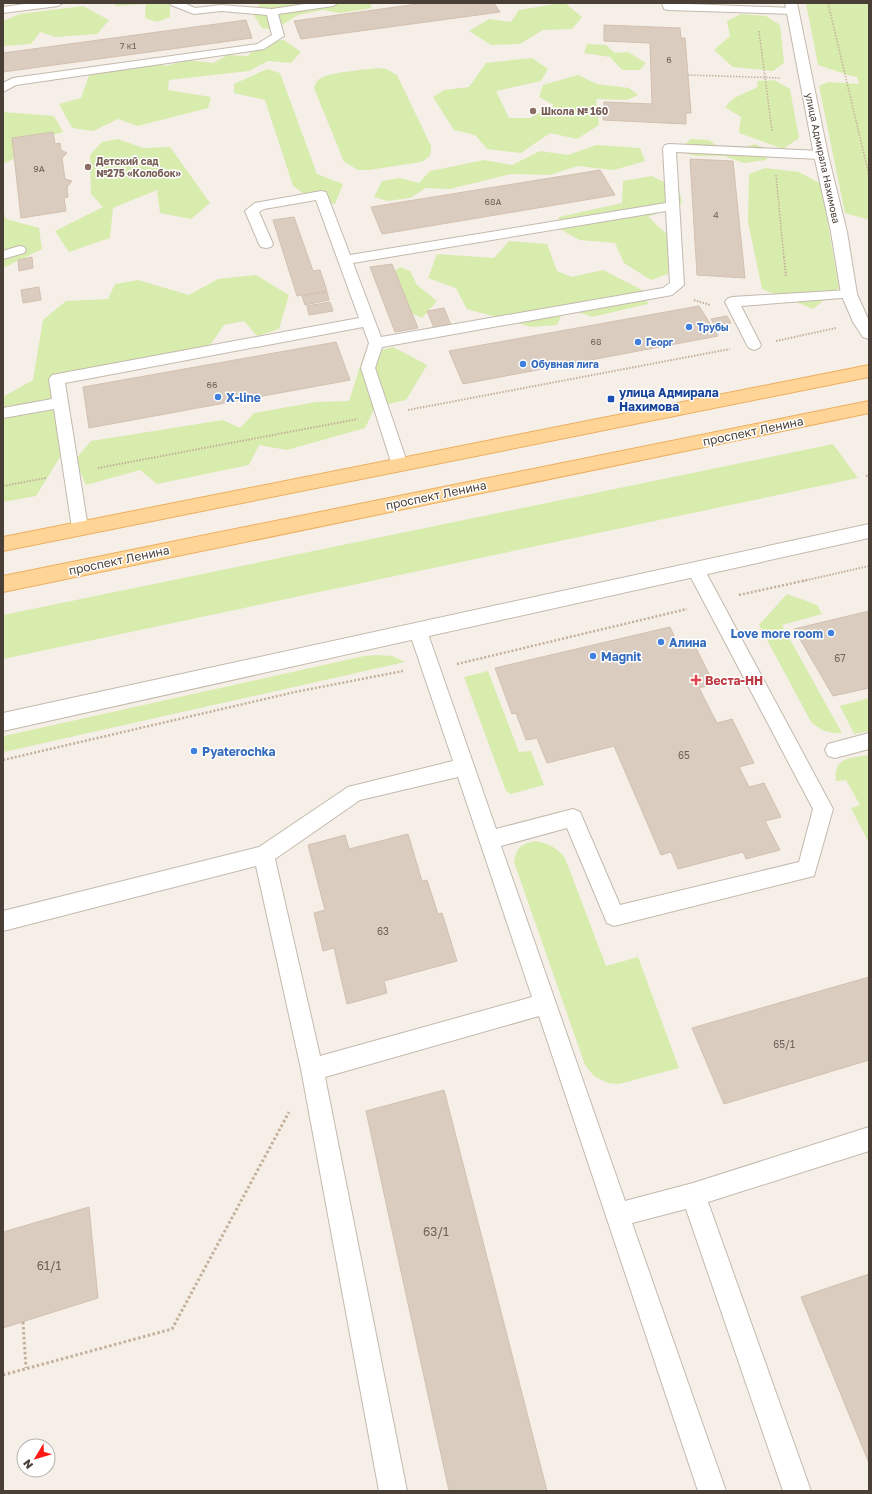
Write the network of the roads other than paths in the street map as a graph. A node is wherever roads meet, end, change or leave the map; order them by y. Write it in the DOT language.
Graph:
graph roads {
  1 [pos="58,3"];
  2 [pos="175,3"];
  3 [pos="333,3"];
  4 [pos="667,3"];
  5 [pos="792,7"];
  6 [pos="3,10"];
  7 [pos="272,12"];
  8 [pos="3,88"];
  9 [pos="821,155"];
  10 [pos="672,206"];
  11 [pos="266,244"];
  12 [pos="19,250"];
  13 [pos="3,255"];
  14 [pos="346,260"];
  15 [pos="848,289"];
  16 [pos="869,306"];
  17 [pos="368,321"];
  18 [pos="865,328"];
  19 [pos="376,343"];
  20 [pos="754,345"];
  21 [pos="869,371"];
  22 [pos="60,403"];
  23 [pos="869,407"];
  24 [pos="3,413"];
  25 [pos="400,465"];
  26 [pos="80,528"];
  27 [pos="869,531"];
  28 [pos="3,544"];
  29 [pos="696,570"];
  30 [pos="3,584"];
  31 [pos="418,631"];
  32 [pos="3,722"];
  33 [pos="869,741"];
  34 [pos="835,750"];
  35 [pos="465,767"];
  36 [pos="489,840"];
  37 [pos="264,855"];
  38 [pos="3,921"];
  39 [pos="545,1004"];
  40 [pos="312,1070"];
  41 [pos="869,1139"];
  42 [pos="693,1195"];
  43 [pos="617,1215"];
  44 [pos="392,1491"];
  45 [pos="712,1491"];
  46 [pos="797,1491"];
  1 -- 6 [label="lane"];
  2 -- 7 [label="lane"];
  3 -- 7 [label="lane"];
  4 -- 5 [label="lane"];
  5 -- 9 [label="street, улица Адмирала Нахимова"];
  7 -- 8 [label="lane"];
  9 -- 10 [label="lane"];
  9 -- 15 [label="street, улица Адмирала Нахимова"];
  10 -- 14 [label="lane"];
  10 -- 19 [label="lane"];
  11 -- 14 [label="lane"];
  12 -- 13 [label="lane"];
  14 -- 17 [label="lane"];
  15 -- 16 [label="street"];
  15 -- 18 [label="street, улица Адмирала Нахимова"];
  15 -- 20 [label="lane"];
  17 -- 19 [label="lane"];
  17 -- 22 [label="lane"];
  19 -- 25 [label="lane"];
  21 -- 25 [label="main road"];
  22 -- 24 [label="lane"];
  22 -- 26 [label="lane"];
  23 -- 30 [label="main road, проспект Ленина"];
  25 -- 26 [label="main road"];
  26 -- 28 [label="main road"];
  27 -- 29 [label="street"];
  29 -- 31 [label="street"];
  29 -- 36 [label="lane"];
  31 -- 32 [label="street"];
  31 -- 35 [label="lane"];
  33 -- 34 [label="lane"];
  35 -- 36 [label="lane"];
  35 -- 37 [label="lane"];
  36 -- 39 [label="lane"];
  37 -- 38 [label="lane"];
  37 -- 40 [label="lane"];
  39 -- 40 [label="lane"];
  39 -- 43 [label="lane"];
  40 -- 44 [label="lane"];
  41 -- 42 [label="lane"];
  42 -- 43 [label="lane"];
  42 -- 46 [label="lane"];
  43 -- 45 [label="lane"];
}
